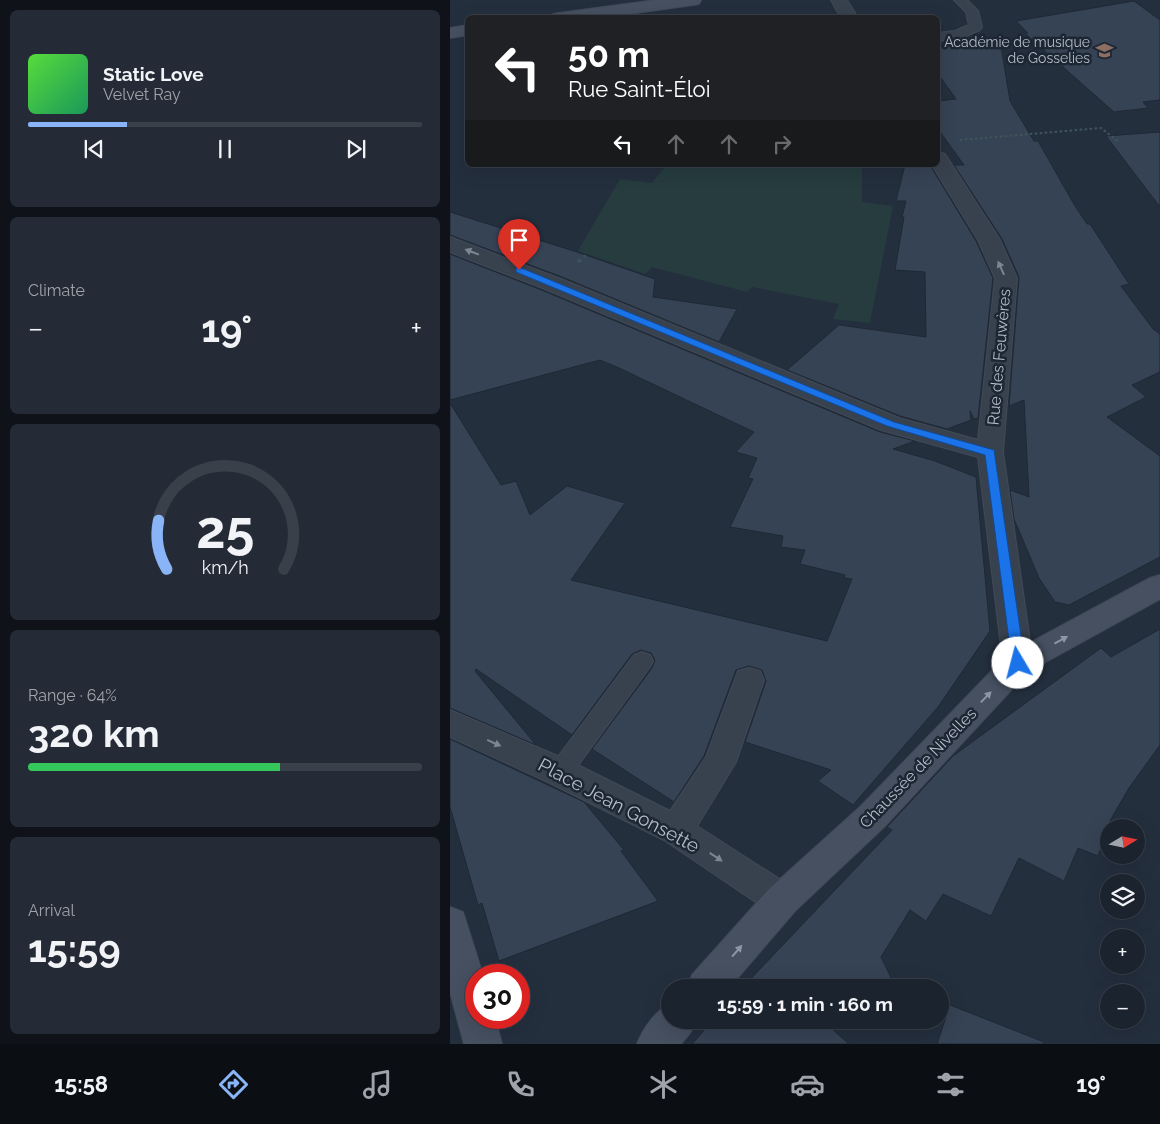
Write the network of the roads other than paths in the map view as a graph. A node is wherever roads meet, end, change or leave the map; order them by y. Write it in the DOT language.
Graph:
graph roads {
  1 [pos="693,0"];
  2 [pos="839,0"];
  3 [pos="960,0"];
  4 [pos="581,15"];
  5 [pos="848,15"];
  6 [pos="465,30"];
  7 [pos="450,33"];
  8 [pos="940,37"];
  9 [pos="940,161"];
  10 [pos="450,244"];
  11 [pos="990,452"];
  12 [pos="1160,586"];
  13 [pos="642,661"];
  14 [pos="1018,663"];
  15 [pos="749,680"];
  16 [pos="450,722"];
  17 [pos="560,772"];
  18 [pos="676,830"];
  19 [pos="782,900"];
  20 [pos="450,924"];
  21 [pos="713,979"];
  22 [pos="669,1029"];
  23 [pos="482,1044"];
  24 [pos="656,1044"];
  1 -- 4 [label="main road"];
  2 -- 5 [label="street"];
  3 -- 8 [label="lane"];
  6 -- 7 [label="main road"];
  11 -- 9 [label="street, Rue des Feuwères, one-way"];
  11 -- 10 [label="street, one-way"];
  11 -- 14 [label="street, Rue des Feuwères"];
  14 -- 12 [label="main road, Chaussée de Nivelles, one-way"];
  13 -- 17 [label="lane"];
  19 -- 14 [label="main road, Chaussée de Nivelles, one-way"];
  15 -- 18 [label="street"];
  16 -- 17 [label="street, Place Jean Gonsette, one-way"];
  17 -- 18 [label="street, Place Jean Gonsette"];
  18 -- 19 [label="street, Place Jean Gonsette, one-way"];
  21 -- 19 [label="main road, Chaussée de Nivelles, one-way"];
  20 -- 23 [label="main road"];
  22 -- 24 [label="main road"];
}
